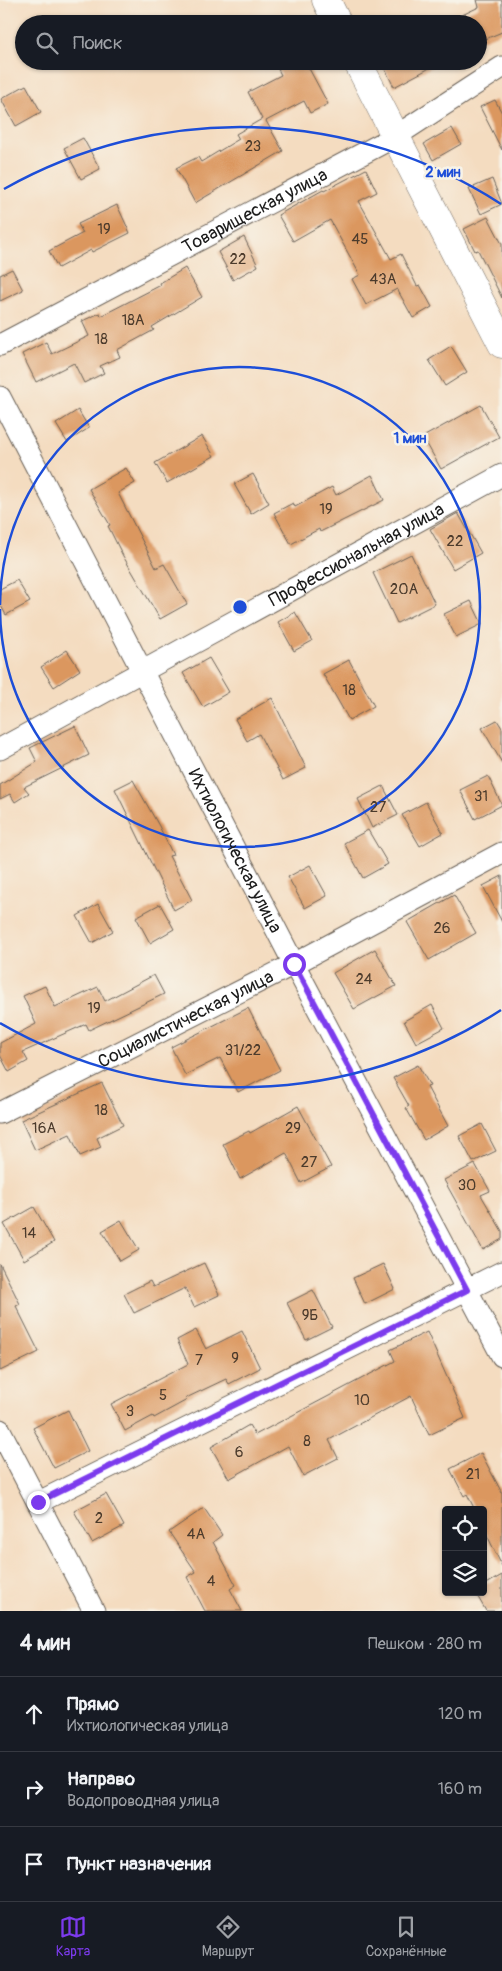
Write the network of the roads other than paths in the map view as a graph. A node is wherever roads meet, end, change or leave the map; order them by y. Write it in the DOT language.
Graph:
graph roads {
  1 [pos="326,0"];
  2 [pos="334,15"];
  3 [pos="502,67"];
  4 [pos="362,70"];
  5 [pos="396,136"];
  6 [pos="502,344"];
  7 [pos="0,345"];
  8 [pos="0,397"];
  9 [pos="502,475"];
  10 [pos="142,671"];
  11 [pos="0,748"];
  12 [pos="502,853"];
  13 [pos="294,964"];
  14 [pos="0,1113"];
  15 [pos="502,1272"];
  16 [pos="467,1290"];
  17 [pos="502,1356"];
  18 [pos="0,1430"];
  19 [pos="38,1502"];
  20 [pos="94,1611"];
  1 -- 2 [label="main road"];
  3 -- 5 [label="street, Товарищеская улица"];
  4 -- 5 [label="main road"];
  5 -- 6 [label="main road"];
  5 -- 7 [label="street, Товарищеская улица"];
  8 -- 10 [label="street, Ихтиологическая улица"];
  9 -- 10 [label="street, Профессиональная улица"];
  10 -- 11 [label="street, Профессиональная улица"];
  10 -- 13 [label="street, Ихтиологическая улица"];
  12 -- 13 [label="street, Социалистическая улица"];
  13 -- 14 [label="street, Социалистическая улица"];
  13 -- 16 [label="street, Ихтиологическая улица"];
  15 -- 16 [label="street"];
  16 -- 17 [label="street, Ихтиологическая улица"];
  16 -- 19 [label="street"];
  18 -- 19 [label="street"];
  19 -- 20 [label="street"];
}
